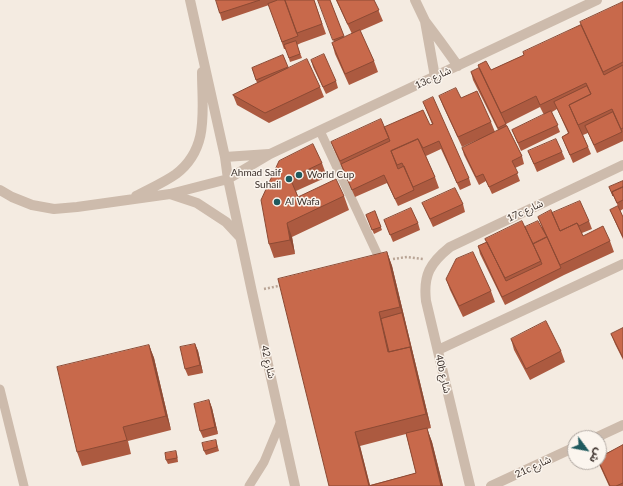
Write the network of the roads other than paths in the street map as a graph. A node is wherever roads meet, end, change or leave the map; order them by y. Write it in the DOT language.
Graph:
graph roads {
  1 [pos="190,0"];
  2 [pos="415,0"];
  3 [pos="597,0"];
  4 [pos="425,21"];
  5 [pos="202,51"];
  6 [pos="458,66"];
  7 [pos="435,77"];
  8 [pos="320,131"];
  9 [pos="270,154"];
  10 [pos="225,157"];
  11 [pos="623,165"];
  12 [pos="228,179"];
  13 [pos="0,190"];
  14 [pos="170,194"];
  15 [pos="131,199"];
  16 [pos="240,237"];
  17 [pos="381,262"];
  18 [pos="432,263"];
  19 [pos="623,264"];
  20 [pos="438,350"];
  21 [pos="0,390"];
  22 [pos="281,421"];
  23 [pos="623,425"];
  24 [pos="607,432"];
  25 [pos="567,451"];
  26 [pos="24,486"];
  27 [pos="249,486"];
  28 [pos="295,486"];
  29 [pos="470,486"];
  30 [pos="491,486"];
  1 -- 5 [label="street, شارع 42"];
  2 -- 4 [label="street"];
  3 -- 6 [label="street, 13c شارع"];
  4 -- 6 [label="street"];
  4 -- 7 [label="street"];
  5 -- 10 [label="street, شارع 42"];
  5 -- 15 [label="street, شارع 42"];
  6 -- 7 [label="street, 13c شارع"];
  7 -- 8 [label="street, 13c شارع"];
  8 -- 9 [label="street, 13c شارع"];
  8 -- 17 [label="lane"];
  9 -- 10 [label="street, 13c شارع"];
  9 -- 12 [label="street, 13c شارع"];
  10 -- 12 [label="street, شارع 42"];
  11 -- 18 [label="street, 17c شارع"];
  12 -- 14 [label="street, شارع 42"];
  12 -- 16 [label="street, شارع 42"];
  13 -- 15 [label="street, شارع 42"];
  14 -- 15 [label="street, شارع 42"];
  14 -- 16 [label="street, شارع 42"];
  16 -- 22 [label="street, شارع 42"];
  18 -- 20 [label="street, 40b شارع"];
  19 -- 20 [label="street"];
  20 -- 29 [label="street, 40b شارع"];
  21 -- 26 [label="lane"];
  22 -- 27 [label="lane"];
  22 -- 28 [label="street, شارع 42"];
  23 -- 24 [label="street"];
  25 -- 30 [label="street, 21c شارع"];
}
